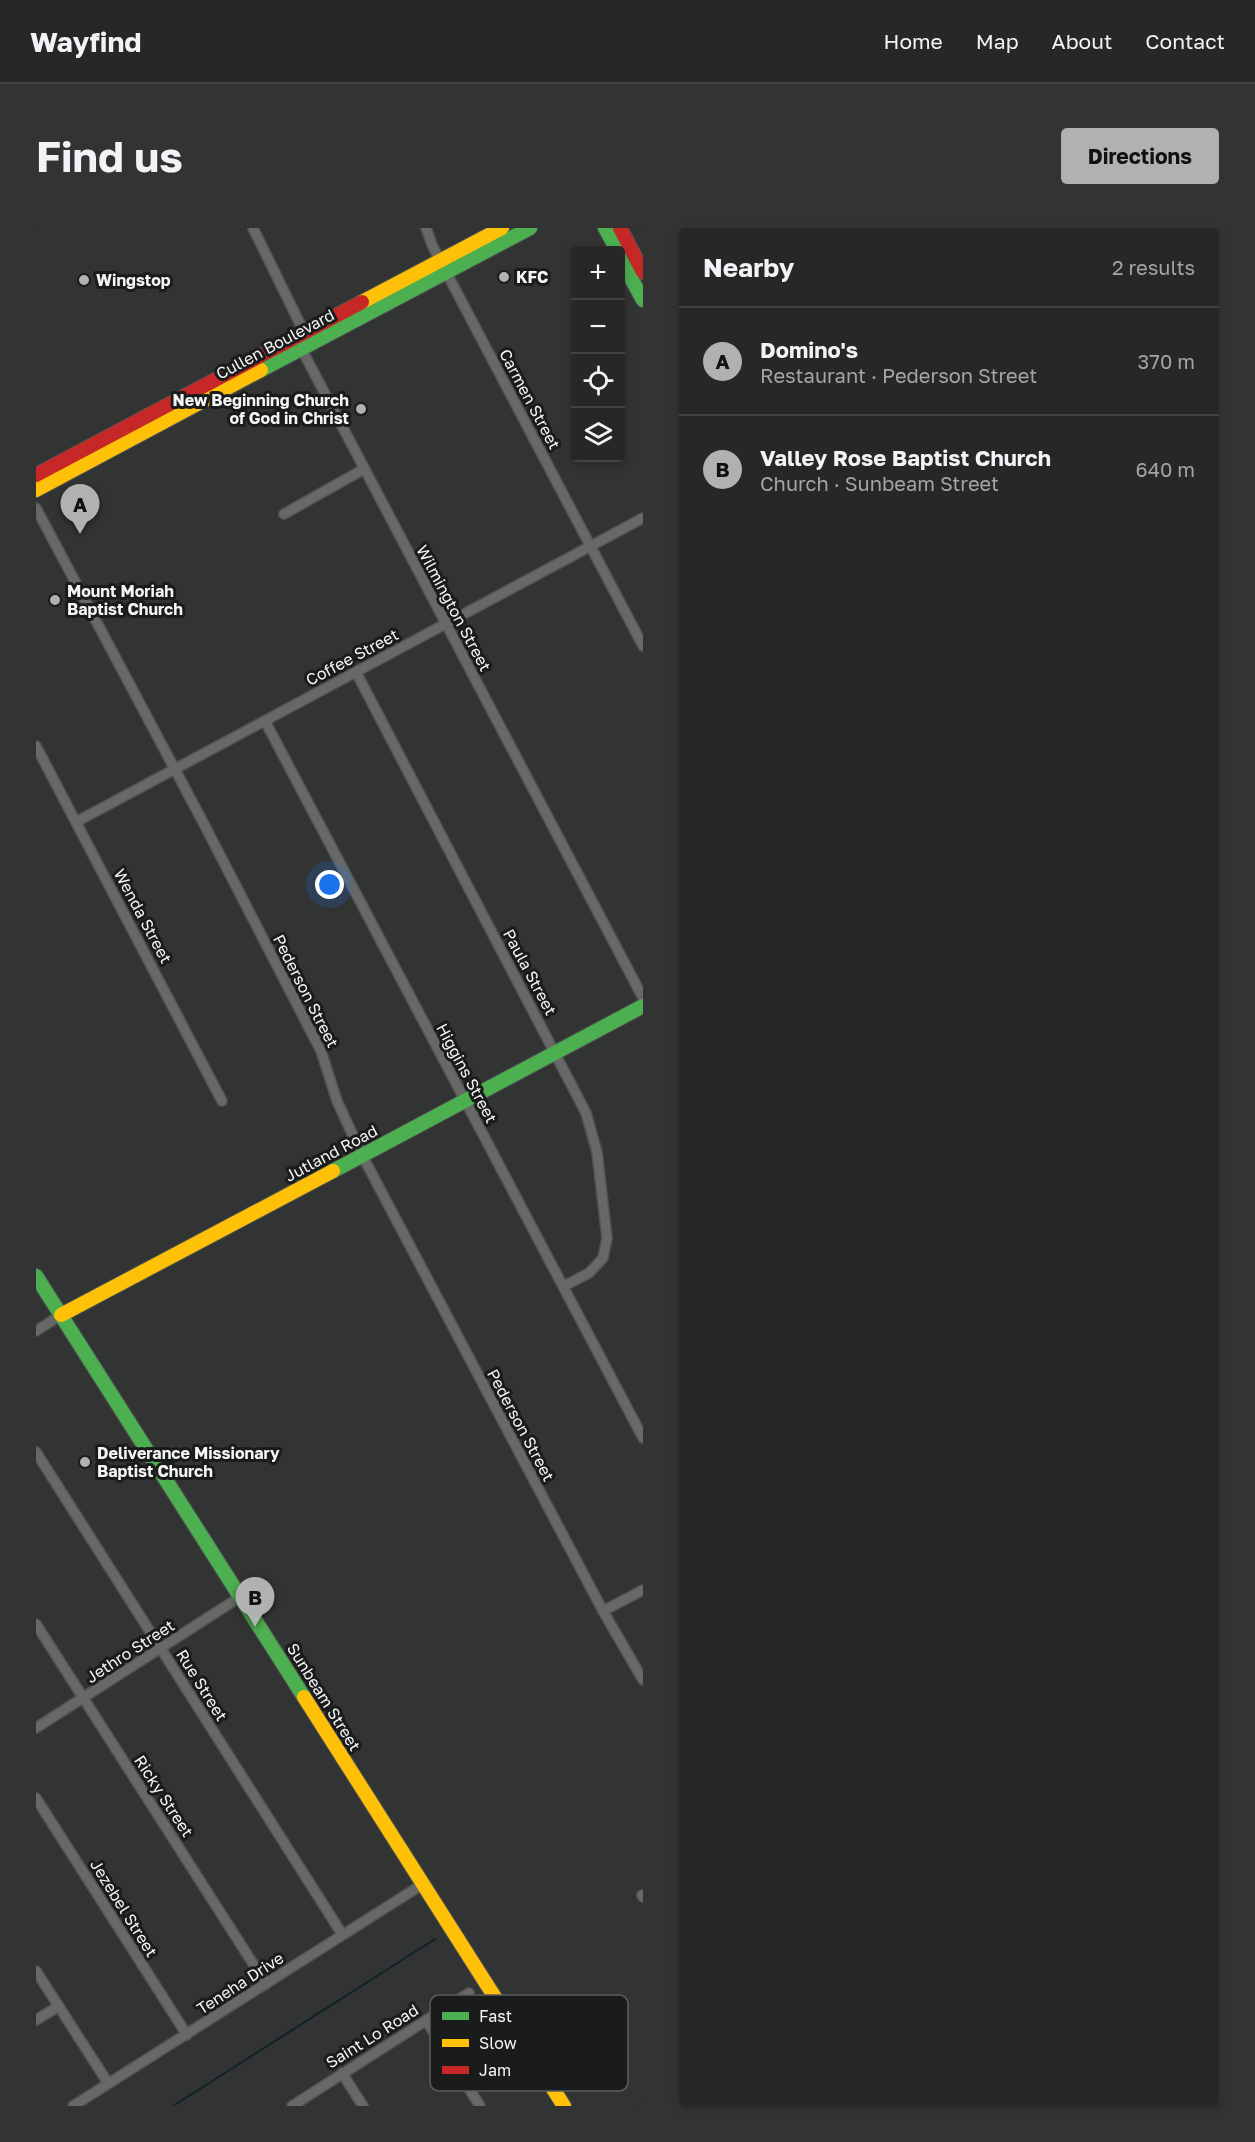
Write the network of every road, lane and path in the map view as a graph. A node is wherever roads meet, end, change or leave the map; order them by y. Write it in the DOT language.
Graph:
graph roads {
  1 [pos="253,228"];
  2 [pos="426,228"];
  3 [pos="502,228"];
  4 [pos="530,228"];
  5 [pos="605,228"];
  6 [pos="620,228"];
  7 [pos="615,246"];
  8 [pos="625,266"];
  9 [pos="443,267"];
  10 [pos="643,272"];
  11 [pos="643,300"];
  12 [pos="304,332"];
  13 [pos="302,350"];
  14 [pos="199,396"];
  15 [pos="106,438"];
  16 [pos="119,446"];
  17 [pos="364,469"];
  18 [pos="36,475"];
  19 [pos="36,490"];
  20 [pos="36,508"];
  21 [pos="284,514"];
  22 [pos="643,518"];
  23 [pos="591,546"];
  24 [pos="446,624"];
  25 [pos="643,646"];
  26 [pos="356,672"];
  27 [pos="265,721"];
  28 [pos="36,746"];
  29 [pos="174,770"];
  30 [pos="76,822"];
  31 [pos="643,998"];
  32 [pos="643,1006"];
  33 [pos="555,1052"];
  34 [pos="222,1101"];
  35 [pos="465,1101"];
  36 [pos="362,1155"];
  37 [pos="36,1276"];
  38 [pos="564,1286"];
  39 [pos="61,1315"];
  40 [pos="36,1331"];
  41 [pos="643,1438"];
  42 [pos="36,1452"];
  43 [pos="643,1590"];
  44 [pos="240,1596"];
  45 [pos="603,1611"];
  46 [pos="36,1624"];
  47 [pos="160,1650"];
  48 [pos="643,1680"];
  49 [pos="83,1699"];
  50 [pos="36,1728"];
  51 [pos="36,1798"];
  52 [pos="423,1884"];
  53 [pos="342,1934"];
  54 [pos="36,1971"];
  55 [pos="266,1984"];
  56 [pos="469,1993"];
  57 [pos="466,1995"];
  58 [pos="494,1995"];
  59 [pos="59,2006"];
  60 [pos="430,2017"];
  61 [pos="36,2020"];
  62 [pos="426,2020"];
  63 [pos="430,2026"];
  64 [pos="187,2035"];
  65 [pos="342,2073"];
  66 [pos="108,2083"];
  67 [pos="471,2091"];
  68 [pos="554,2091"];
  69 [pos="73,2106"];
  70 [pos="292,2106"];
  71 [pos="363,2106"];
  72 [pos="480,2106"];
  73 [pos="564,2106"];
  1 -- 12 [label="street"];
  2 -- 9 [label="street, Carmen Street"];
  3 -- 9 [label="street, Cullen Boulevard"];
  4 -- 9 [label="street, Cullen Boulevard"];
  5 -- 7 [label="street"];
  6 -- 10 [label="street"];
  8 -- 11 [label="street"];
  9 -- 12 [label="street, Cullen Boulevard"];
  9 -- 13 [label="street, Cullen Boulevard"];
  9 -- 23 [label="street, Carmen Street"];
  12 -- 13 [label="street"];
  12 -- 14 [label="street, Cullen Boulevard"];
  13 -- 14 [label="street, Cullen Boulevard"];
  13 -- 17 [label="street, Wilmington Street"];
  14 -- 15 [label="street, Cullen Boulevard"];
  14 -- 16 [label="street, Cullen Boulevard"];
  15 -- 16 [label="street"];
  15 -- 18 [label="street, Cullen Boulevard"];
  16 -- 19 [label="street, Cullen Boulevard"];
  17 -- 21 [label="street"];
  17 -- 24 [label="street, Wilmington Street"];
  20 -- 29 [label="street, Pederson Street"];
  22 -- 23 [label="street, Coffee Street"];
  23 -- 24 [label="street, Coffee Street"];
  23 -- 25 [label="street, Carmen Street"];
  24 -- 26 [label="street, Coffee Street"];
  24 -- 31 [label="street, Wilmington Street"];
  26 -- 27 [label="street, Coffee Street"];
  26 -- 33 [label="street, Paula Street"];
  27 -- 29 [label="street, Coffee Street"];
  27 -- 35 [label="street, Higgins Street"];
  28 -- 30 [label="street, Wenda Street"];
  29 -- 30 [label="street, Coffee Street"];
  29 -- 36 [label="street, Pederson Street"];
  30 -- 34 [label="street, Wenda Street"];
  32 -- 33 [label="street, Jutland Road"];
  33 -- 35 [label="street, Jutland Road"];
  33 -- 38 [label="street, Paula Street"];
  35 -- 36 [label="street, Jutland Road"];
  35 -- 38 [label="street, Higgins Street"];
  36 -- 39 [label="street, Jutland Road"];
  36 -- 45 [label="street, Pederson Street"];
  37 -- 39 [label="street, Sunbeam Street"];
  38 -- 41 [label="street, Higgins Street"];
  39 -- 40 [label="street, Jutland Road"];
  39 -- 44 [label="street, Sunbeam Street"];
  42 -- 47 [label="street, Rue Street"];
  43 -- 45 [label="street"];
  44 -- 47 [label="street, Jethro Street"];
  44 -- 52 [label="street, Sunbeam Street"];
  45 -- 48 [label="street, Pederson Street"];
  46 -- 49 [label="street, Ricky Street"];
  47 -- 49 [label="street, Jethro Street"];
  47 -- 53 [label="street, Rue Street"];
  49 -- 50 [label="street, Jethro Street"];
  49 -- 55 [label="street, Ricky Street"];
  51 -- 64 [label="street, Jezebel Street"];
  52 -- 53 [label="street, Teneha Drive"];
  52 -- 58 [label="street, Sunbeam Street"];
  53 -- 55 [label="street, Teneha Drive"];
  54 -- 59 [label="street"];
  55 -- 64 [label="street, Teneha Drive"];
  56 -- 57 [label="street, Saint Lo Road"];
  59 -- 61 [label="street"];
  59 -- 66 [label="street"];
  60 -- 62 [label="street, Saint Lo Road"];
  62 -- 63 [label="street"];
  62 -- 65 [label="street, Saint Lo Road"];
  64 -- 66 [label="street, Teneha Drive"];
  65 -- 70 [label="street, Saint Lo Road"];
  65 -- 71 [label="street"];
  66 -- 69 [label="street, Teneha Drive"];
  67 -- 72 [label="street"];
  68 -- 73 [label="street, Sunbeam Street"];
}
